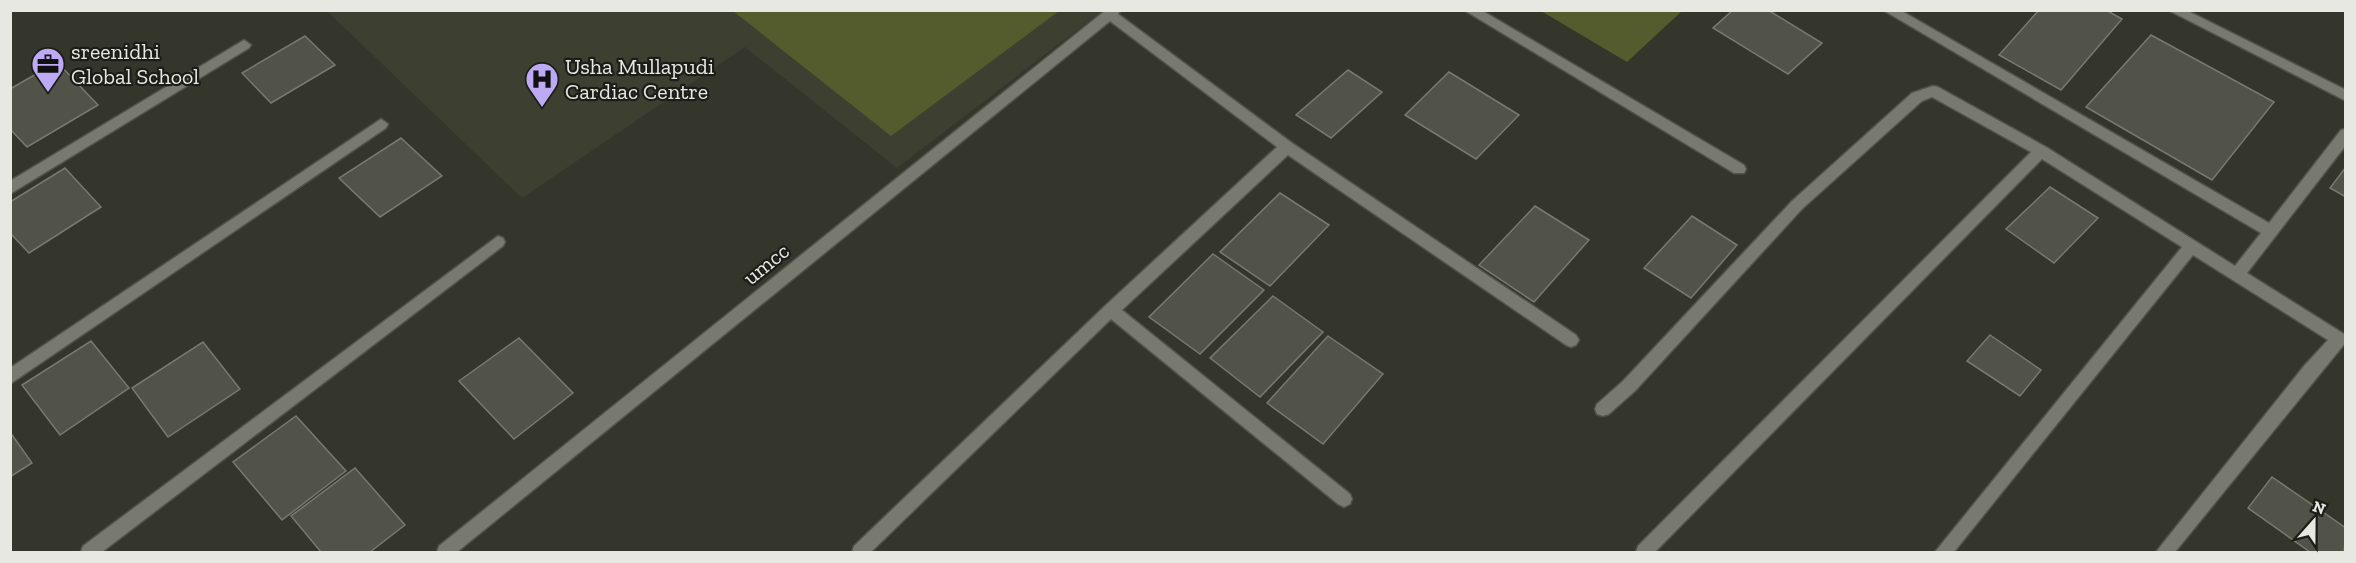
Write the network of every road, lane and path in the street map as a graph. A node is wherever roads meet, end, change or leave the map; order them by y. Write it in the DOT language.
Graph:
graph roads {
  1 [pos="1470,10"];
  2 [pos="1888,10"];
  3 [pos="2174,10"];
  4 [pos="1113,13"];
  5 [pos="244,45"];
  6 [pos="2346,96"];
  7 [pos="381,124"];
  8 [pos="2346,134"];
  9 [pos="1287,147"];
  10 [pos="2040,151"];
  11 [pos="1739,169"];
  12 [pos="10,188"];
  13 [pos="2271,232"];
  14 [pos="498,242"];
  15 [pos="2191,247"];
  16 [pos="2237,275"];
  17 [pos="1111,310"];
  18 [pos="1571,340"];
  19 [pos="2342,340"];
  20 [pos="10,377"];
  21 [pos="1603,409"];
  22 [pos="1344,499"];
  23 [pos="866,551"];
  24 [pos="89,552"];
  25 [pos="445,552"];
  26 [pos="1644,552"];
  27 [pos="1944,552"];
  28 [pos="2165,552"];
  1 -- 11 [label="street"];
  2 -- 13 [label="street"];
  3 -- 6 [label="street"];
  4 -- 9 [label="street"];
  4 -- 25 [label="street, umcc"];
  5 -- 12 [label="street"];
  7 -- 20 [label="street"];
  8 -- 13 [label="street"];
  9 -- 17 [label="street"];
  9 -- 18 [label="street"];
  10 -- 15 [label="street"];
  10 -- 21 [label="street"];
  10 -- 26 [label="street"];
  13 -- 16 [label="street"];
  14 -- 24 [label="street"];
  15 -- 16 [label="street"];
  15 -- 27 [label="street"];
  16 -- 19 [label="street"];
  17 -- 22 [label="street"];
  17 -- 23 [label="street"];
  19 -- 28 [label="street"];
}
